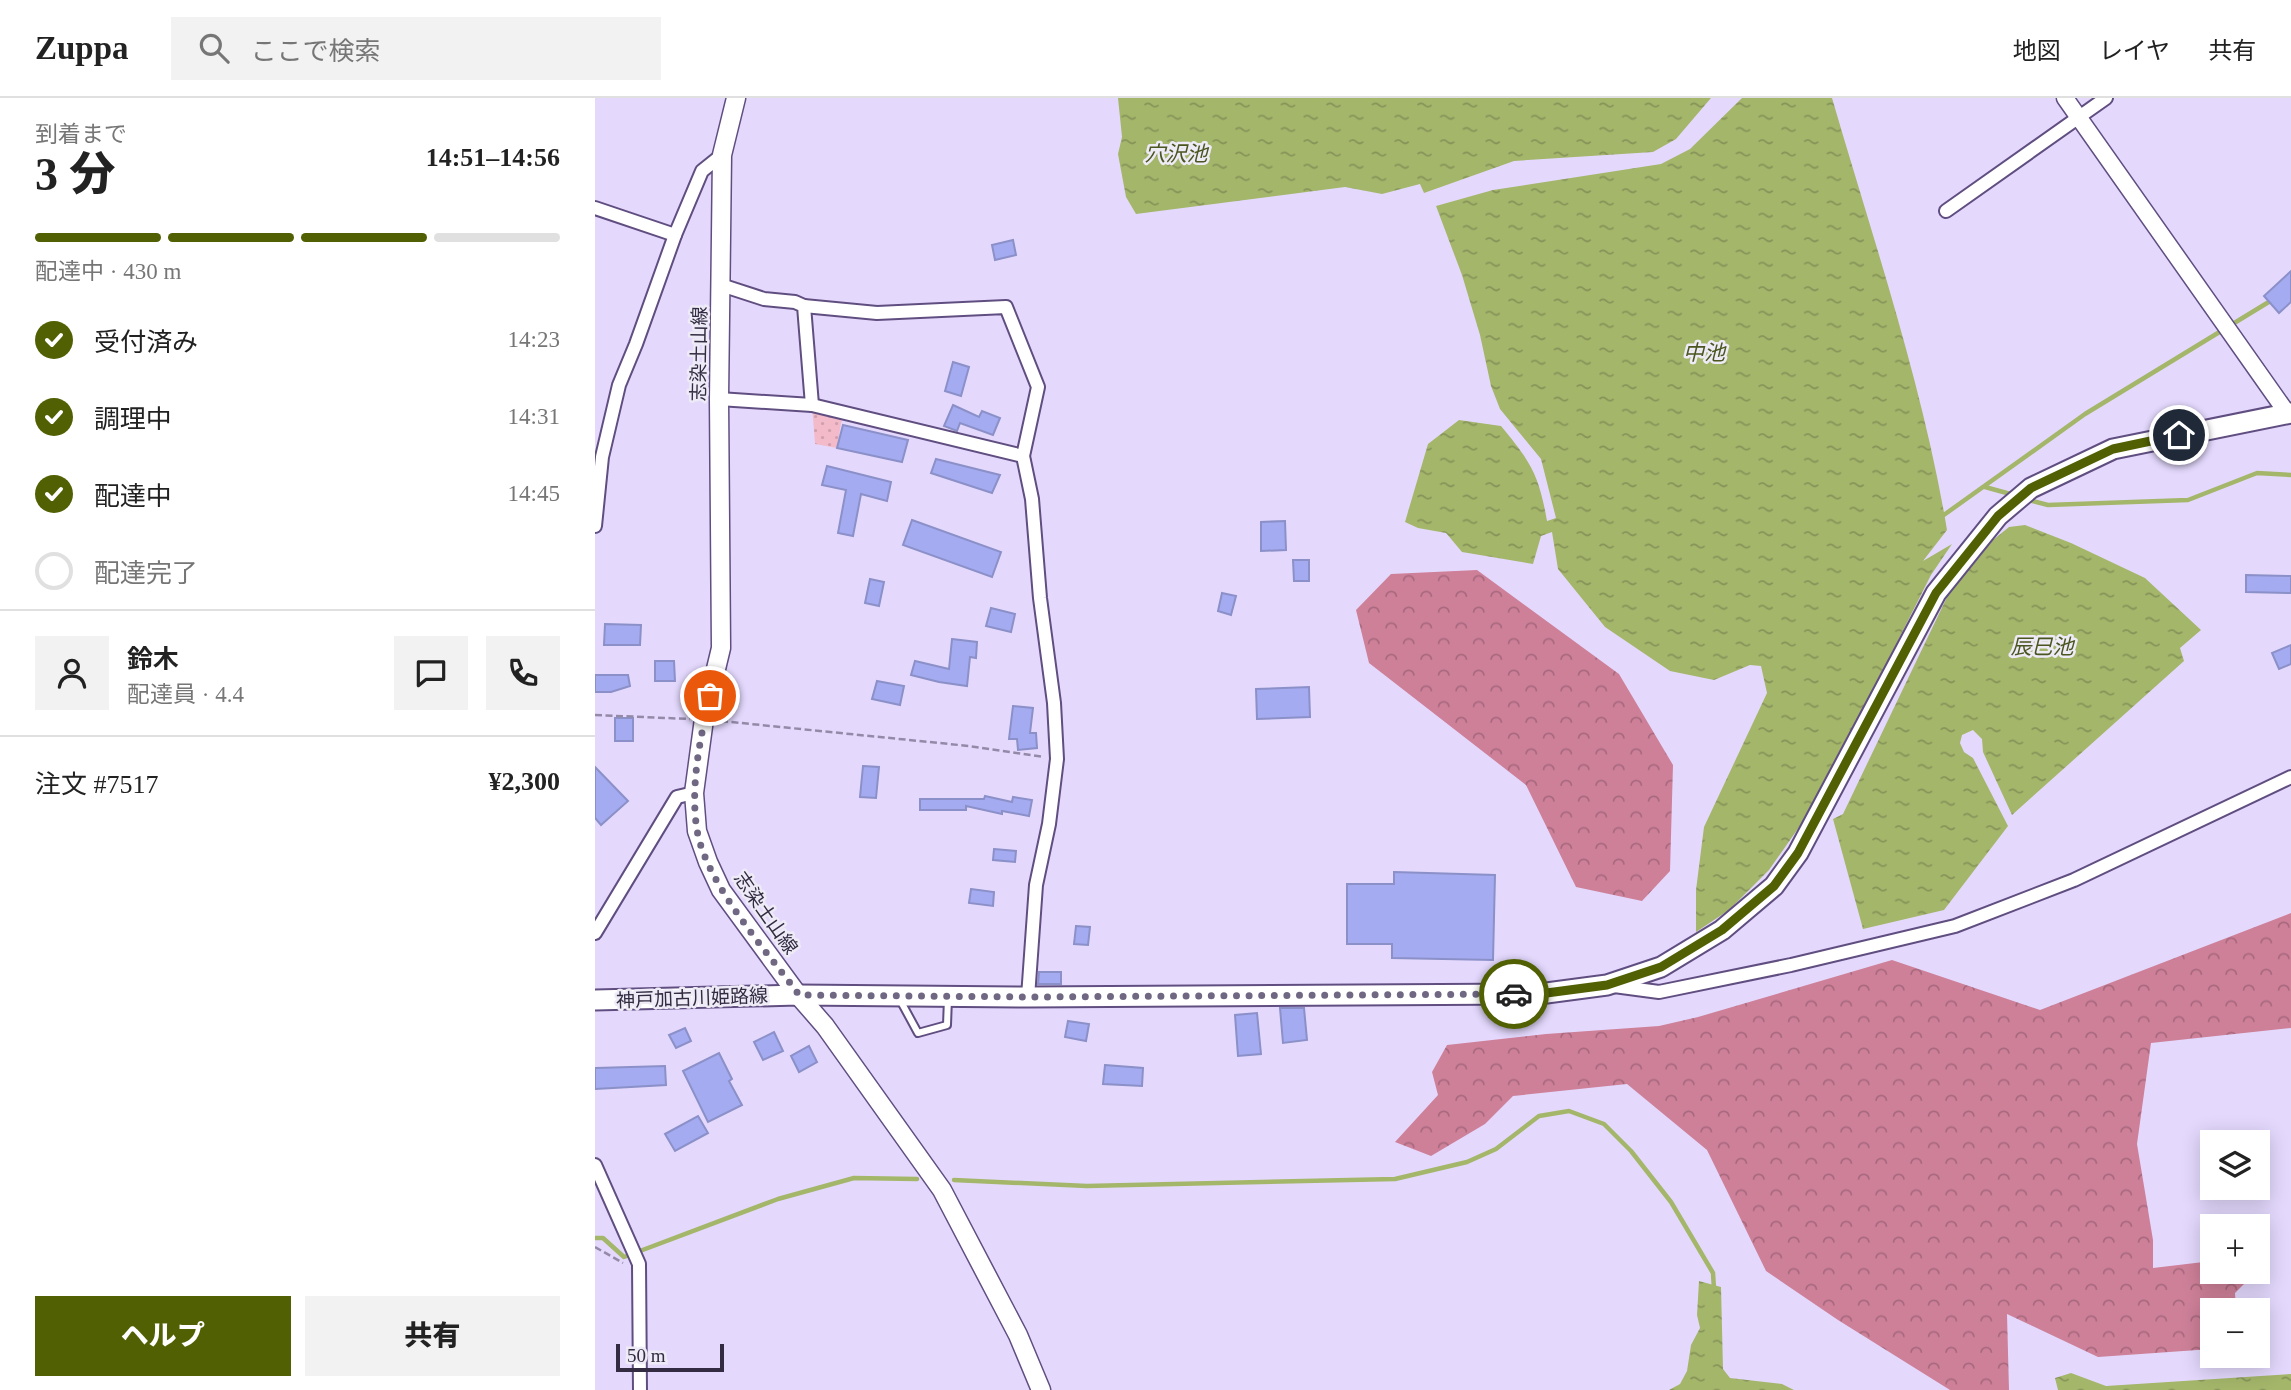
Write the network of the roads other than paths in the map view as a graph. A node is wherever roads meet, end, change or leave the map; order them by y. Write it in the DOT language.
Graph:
graph roads {
  1 [pos="736,98"];
  2 [pos="2065,98"];
  3 [pos="2106,98"];
  4 [pos="2079,117"];
  5 [pos="722,155"];
  6 [pos="595,208"];
  7 [pos="1946,211"];
  8 [pos="675,235"];
  9 [pos="721,285"];
  10 [pos="804,306"];
  11 [pos="719,399"];
  12 [pos="812,405"];
  13 [pos="2290,415"];
  14 [pos="1023,456"];
  15 [pos="595,526"];
  16 [pos="2291,776"];
  17 [pos="694,793"];
  18 [pos="595,933"];
  19 [pos="1607,985"];
  20 [pos="799,995"];
  21 [pos="898,996"];
  22 [pos="948,996"];
  23 [pos="1028,997"];
  24 [pos="595,1000"];
  25 [pos="595,1165"];
  26 [pos="640,1390"];
  27 [pos="1041,1390"];
  1 -- 5 [label="main road, 志染土山線"];
  2 -- 4 [label="street"];
  3 -- 4 [label="street"];
  4 -- 7 [label="street"];
  4 -- 13 [label="street"];
  5 -- 8 [label="street"];
  5 -- 9 [label="main road, 志染土山線"];
  6 -- 8 [label="street"];
  8 -- 15 [label="street"];
  9 -- 10 [label="street"];
  9 -- 11 [label="main road, 志染土山線"];
  10 -- 12 [label="street"];
  10 -- 14 [label="street"];
  11 -- 12 [label="street"];
  11 -- 17 [label="main road, 志染土山線"];
  12 -- 14 [label="street"];
  13 -- 19 [label="main road, 神戸加古川姫路線"];
  14 -- 23 [label="street"];
  16 -- 19 [label="street"];
  17 -- 18 [label="street"];
  17 -- 20 [label="main road, 志染土山線"];
  19 -- 23 [label="main road, 神戸加古川姫路線"];
  20 -- 21 [label="main road, 神戸加古川姫路線"];
  20 -- 24 [label="main road, 神戸加古川姫路線"];
  20 -- 27 [label="main road, 志染土山線"];
  21 -- 22 [label="main road, 神戸加古川姫路線"];
  21 -- 22 [label="lane"];
  22 -- 23 [label="main road, 神戸加古川姫路線"];
  25 -- 26 [label="street"];
}
